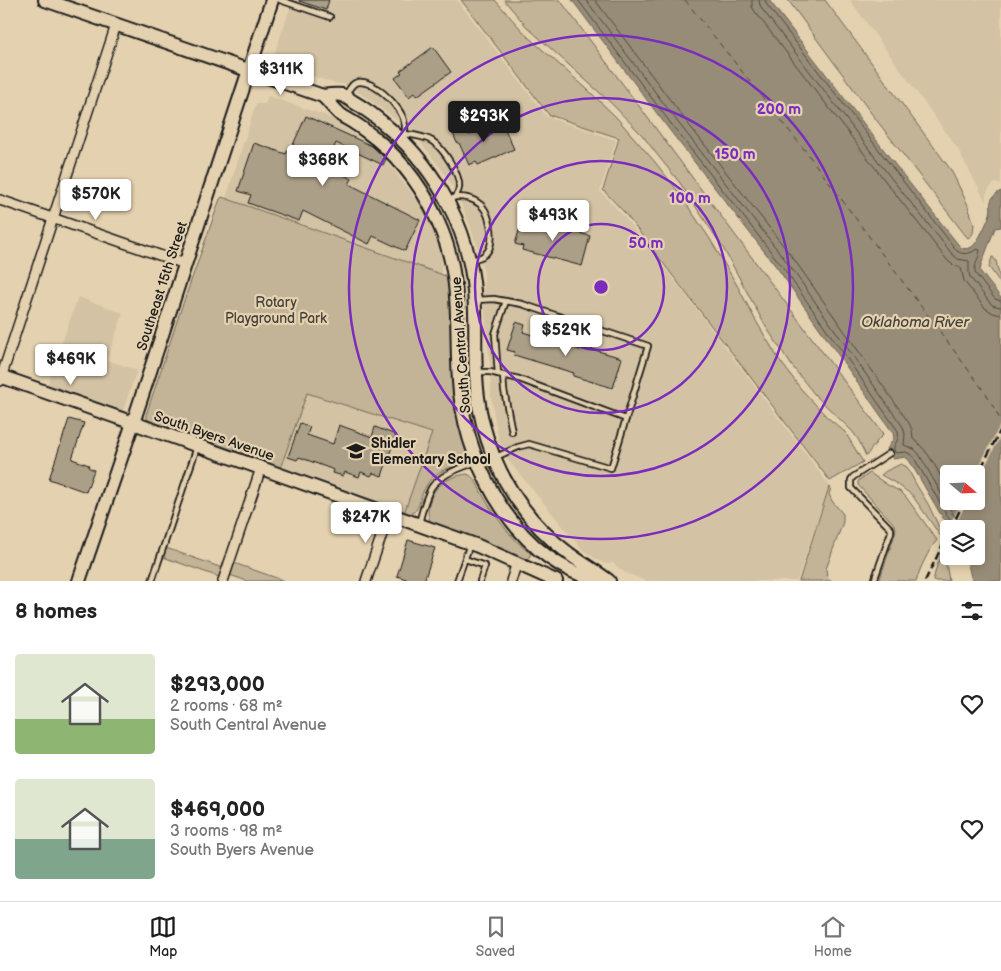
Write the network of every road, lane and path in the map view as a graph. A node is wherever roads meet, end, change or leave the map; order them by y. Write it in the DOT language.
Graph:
graph roads {
  1 [pos="45,0"];
  2 [pos="272,0"];
  3 [pos="280,0"];
  4 [pos="330,17"];
  5 [pos="116,25"];
  6 [pos="249,70"];
  7 [pos="323,96"];
  8 [pos="345,97"];
  9 [pos="403,137"];
  10 [pos="426,168"];
  11 [pos="412,177"];
  12 [pos="0,200"];
  13 [pos="452,200"];
  14 [pos="53,218"];
  15 [pos="469,260"];
  16 [pos="185,264"];
  17 [pos="474,300"];
  18 [pos="506,301"];
  19 [pos="458,342"];
  20 [pos="475,342"];
  21 [pos="476,372"];
  22 [pos="501,375"];
  23 [pos="1,378"];
  24 [pos="626,419"];
  25 [pos="133,423"];
  26 [pos="512,432"];
  27 [pos="197,446"];
  28 [pos="890,453"];
  29 [pos="494,458"];
  30 [pos="477,462"];
  31 [pos="261,468"];
  32 [pos="389,514"];
  33 [pos="418,524"];
  34 [pos="470,543"];
  35 [pos="465,559"];
  36 [pos="517,562"];
  37 [pos="80,581"];
  38 [pos="152,581"];
  39 [pos="223,581"];
  40 [pos="366,581"];
  41 [pos="457,581"];
  42 [pos="480,581"];
  43 [pos="511,581"];
  44 [pos="556,581"];
  45 [pos="600,581"];
  46 [pos="609,581"];
  47 [pos="874,581"];
  1 -- 5 [label="main road, South Central Avenue"];
  2 -- 6 [label="main road, Southeast 15th Street"];
  3 -- 4 [label="lane"];
  5 -- 6 [label="main road, South Central Avenue"];
  5 -- 14 [label="street"];
  6 -- 7 [label="main road, South Central Avenue"];
  6 -- 16 [label="main road, Southeast 15th Street"];
  7 -- 8 [label="main road, South Central Avenue"];
  7 -- 11 [label="main road, South Central Avenue"];
  8 -- 9 [label="main road, South Central Avenue"];
  8 -- 9 [label="lane"];
  9 -- 10 [label="main road, South Central Avenue"];
  9 -- 13 [label="lane"];
  10 -- 11 [label="lane"];
  10 -- 13 [label="main road, South Central Avenue"];
  11 -- 19 [label="main road, South Central Avenue"];
  12 -- 14 [label="street"];
  13 -- 15 [label="main road, South Central Avenue"];
  13 -- 15 [label="lane"];
  14 -- 16 [label="street"];
  14 -- 23 [label="street"];
  15 -- 17 [label="main road, South Central Avenue"];
  16 -- 25 [label="main road, Southeast 15th Street"];
  17 -- 18 [label="lane"];
  17 -- 20 [label="main road, South Central Avenue"];
  18 -- 22 [label="lane"];
  18 -- 24 [label="lane"];
  19 -- 20 [label="lane"];
  19 -- 30 [label="main road, South Central Avenue"];
  20 -- 21 [label="main road, South Central Avenue"];
  21 -- 22 [label="lane"];
  21 -- 29 [label="main road, South Central Avenue"];
  22 -- 24 [label="lane"];
  22 -- 26 [label="lane"];
  23 -- 25 [label="main road, South Byers Avenue"];
  24 -- 29 [label="lane"];
  25 -- 27 [label="main road, South Byers Avenue"];
  25 -- 37 [label="main road, Southeast 15th Street"];
  27 -- 31 [label="main road, South Byers Avenue"];
  27 -- 38 [label="lane"];
  28 -- 47 [label="lane"];
  29 -- 46 [label="main road, South Central Avenue"];
  30 -- 33 [label="lane"];
  30 -- 45 [label="main road, South Central Avenue"];
  31 -- 32 [label="main road, South Byers Avenue"];
  31 -- 39 [label="street"];
  32 -- 33 [label="main road, South Byers Avenue"];
  32 -- 40 [label="street"];
  33 -- 34 [label="main road, South Byers Avenue"];
  34 -- 35 [label="lane"];
  34 -- 36 [label="main road, South Byers Avenue"];
  35 -- 41 [label="lane"];
  35 -- 42 [label="lane"];
  36 -- 43 [label="street"];
  36 -- 44 [label="main road, South Byers Avenue"];
}
